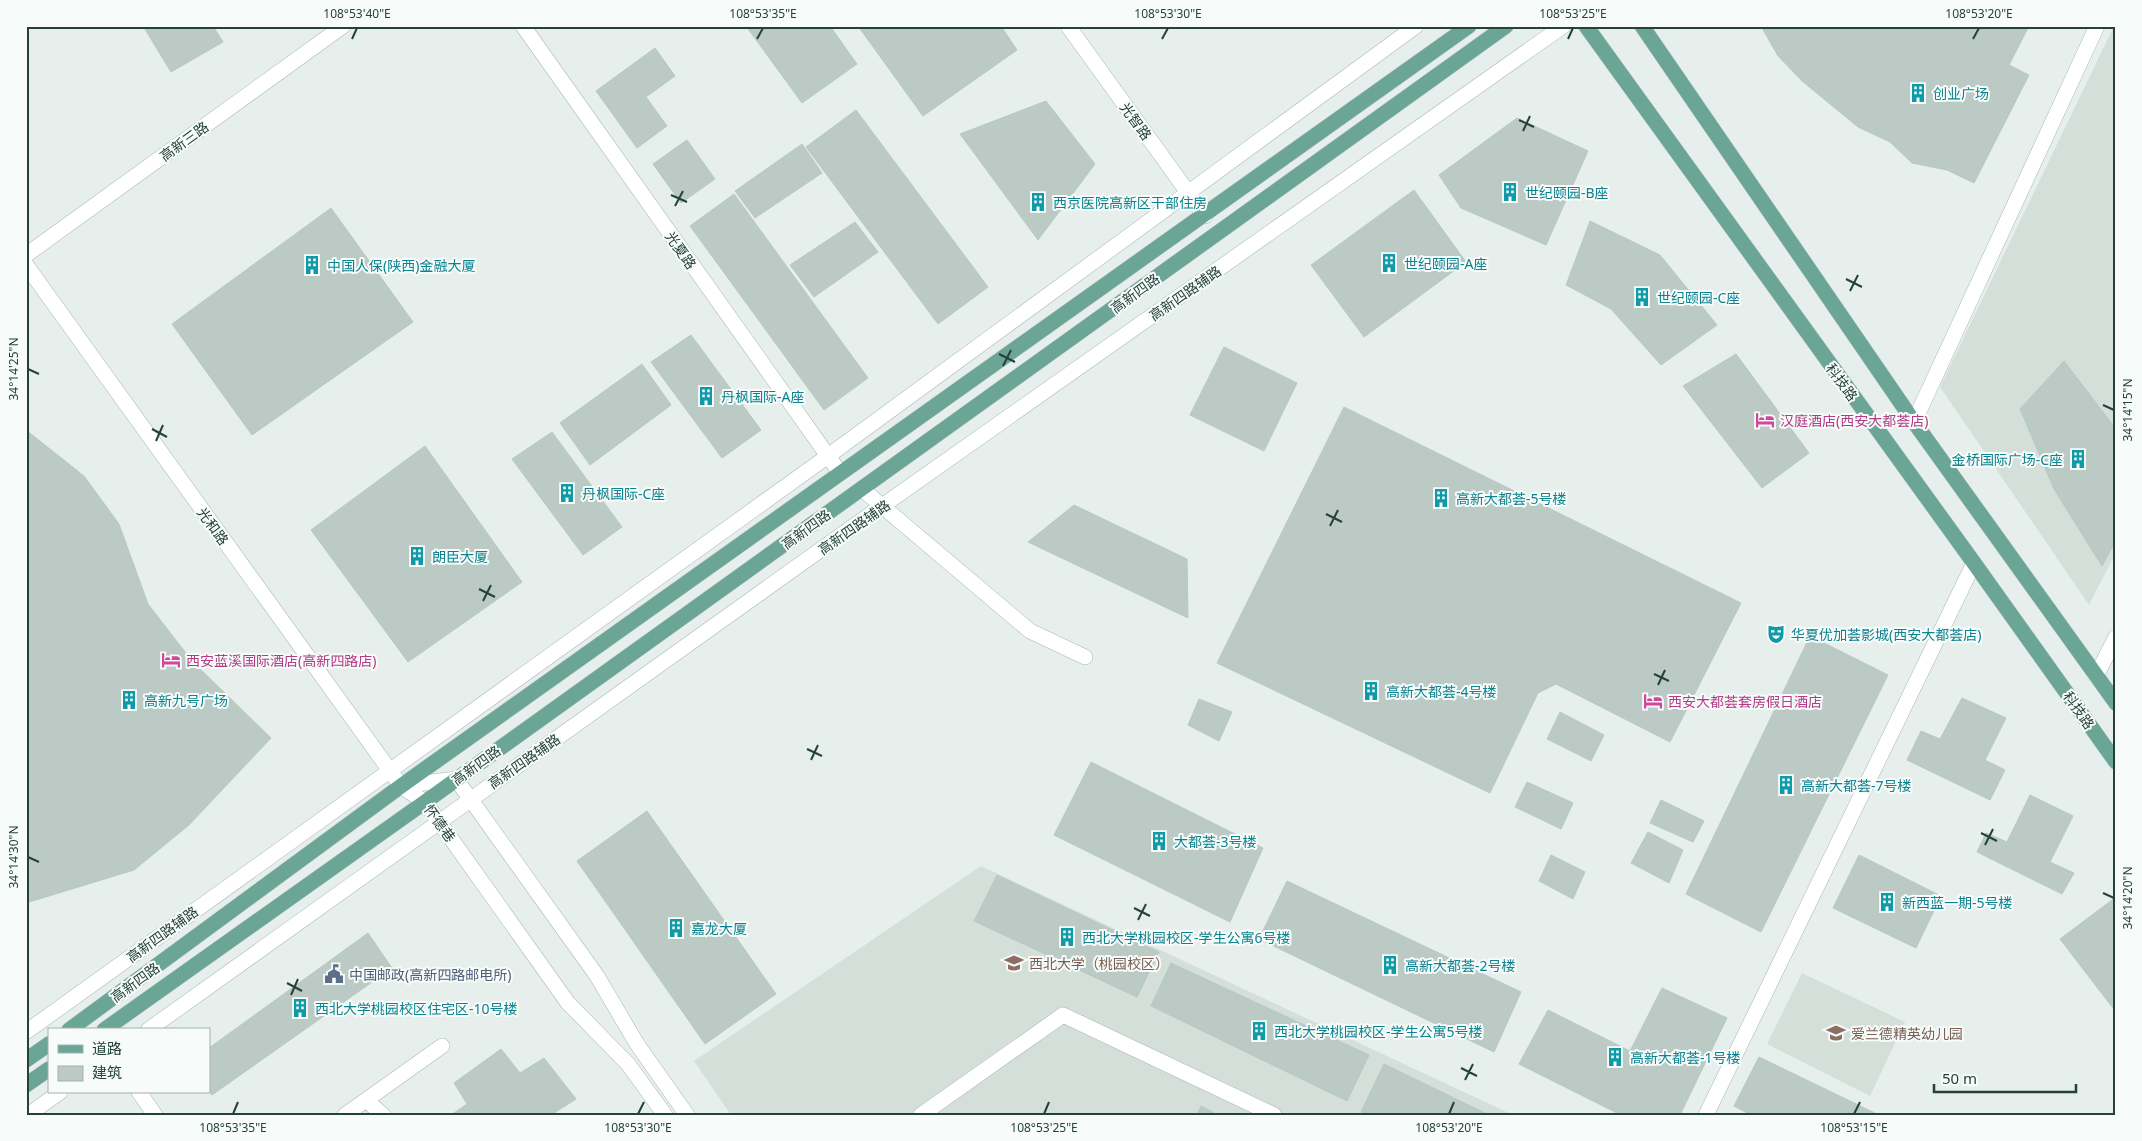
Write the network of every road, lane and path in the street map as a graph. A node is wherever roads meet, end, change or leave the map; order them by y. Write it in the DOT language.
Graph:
graph roads {
  1 [pos="343,26"];
  2 [pos="523,26"];
  3 [pos="1068,26"];
  4 [pos="1416,26"];
  5 [pos="1469,26"];
  6 [pos="1506,26"];
  7 [pos="1563,26"];
  8 [pos="1586,26"];
  9 [pos="1642,26"];
  10 [pos="2096,26"];
  11 [pos="1188,193"];
  12 [pos="1205,216"];
  13 [pos="26,255"];
  14 [pos="26,265"];
  15 [pos="1914,422"];
  16 [pos="828,456"];
  17 [pos="840,474"];
  18 [pos="862,489"];
  19 [pos="883,506"];
  20 [pos="1974,563"];
  21 [pos="2116,637"];
  22 [pos="1085,657"];
  23 [pos="2096,676"];
  24 [pos="2116,703"];
  25 [pos="2116,762"];
  26 [pos="389,770"];
  27 [pos="456,780"];
  28 [pos="401,786"];
  29 [pos="470,799"];
  30 [pos="425,802"];
  31 [pos="440,821"];
  32 [pos="72,1028"];
  33 [pos="107,1028"];
  34 [pos="151,1028"];
  35 [pos="26,1032"];
  36 [pos="48,1045"];
  37 [pos="442,1046"];
  38 [pos="26,1060"];
  39 [pos="48,1070"];
  40 [pos="26,1085"];
  41 [pos="57,1094"];
  42 [pos="140,1094"];
  43 [pos="366,1100"];
  44 [pos="28,1115"];
  45 [pos="155,1115"];
  46 [pos="345,1115"];
  47 [pos="383,1115"];
  48 [pos="665,1115"];
  49 [pos="688,1115"];
  50 [pos="921,1115"];
  51 [pos="1274,1115"];
  52 [pos="1706,1115"];
  1 -- 13 [label="street, 高新三路"];
  2 -- 16 [label="street, 光夏路"];
  3 -- 11 [label="street, 光智路"];
  4 -- 11 [label="street, 高新四路辅路"];
  5 -- 12 [label="main road, 高新四路"];
  6 -- 18 [label="main road, 高新四路"];
  7 -- 19 [label="street, 高新四路辅路"];
  8 -- 20 [label="main road, 科技路"];
  9 -- 15 [label="main road"];
  10 -- 15 [label="street"];
  11 -- 12 [label="street, 光智路"];
  11 -- 16 [label="street, 高新四路辅路"];
  12 -- 17 [label="main road, 高新四路"];
  14 -- 26 [label="street, 光和路"];
  15 -- 23 [label="main road"];
  16 -- 17 [label="street, 光夏路"];
  16 -- 26 [label="street, 高新四路辅路"];
  17 -- 28 [label="main road, 高新四路"];
  18 -- 19 [label="street"];
  18 -- 27 [label="main road, 高新四路"];
  19 -- 22 [label="street"];
  19 -- 29 [label="street, 高新四路辅路"];
  20 -- 25 [label="main road, 科技路"];
  20 -- 52 [label="street"];
  21 -- 23 [label="street"];
  23 -- 24 [label="main road"];
  26 -- 28 [label="street, 光和路"];
  26 -- 35 [label="street, 高新四路辅路"];
  27 -- 28 [label="street, 怀德巷"];
  27 -- 29 [label="street"];
  27 -- 30 [label="main road, 高新四路"];
  28 -- 30 [label="street, 怀德巷"];
  28 -- 32 [label="main road, 高新四路"];
  29 -- 31 [label="street, 高新四路辅路"];
  29 -- 49 [label="street"];
  30 -- 31 [label="street, 怀德巷"];
  30 -- 33 [label="main road, 高新四路"];
  31 -- 34 [label="street, 高新四路辅路"];
  31 -- 48 [label="street, 怀德巷"];
  36 -- 38 [label="main road"];
  37 -- 43 [label="street"];
  39 -- 40 [label="main road"];
  41 -- 44 [label="street"];
  42 -- 45 [label="street"];
  43 -- 46 [label="street"];
  43 -- 47 [label="street"];
  50 -- 51 [label="street"];
}
